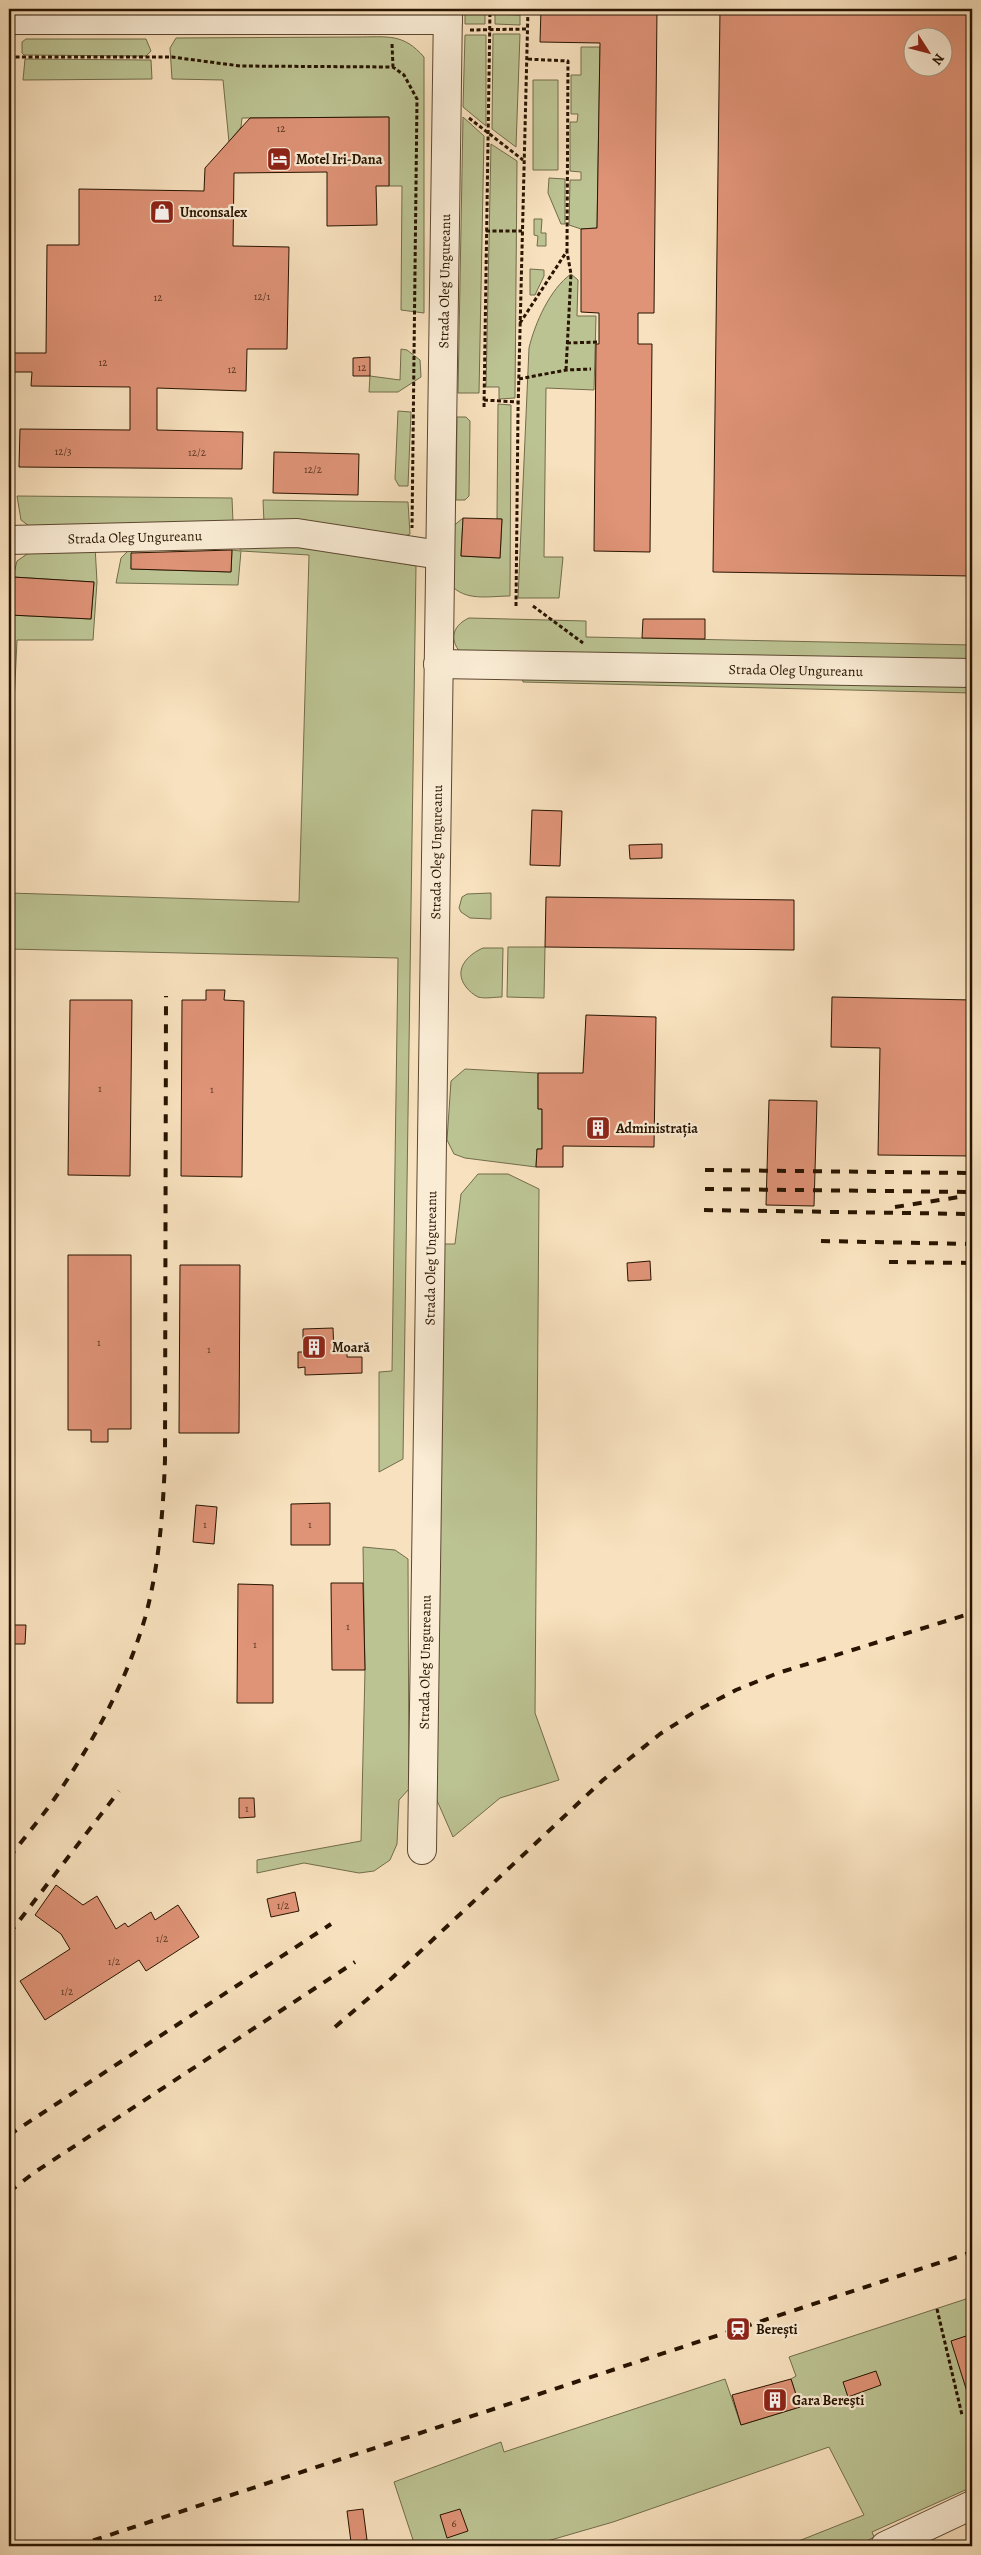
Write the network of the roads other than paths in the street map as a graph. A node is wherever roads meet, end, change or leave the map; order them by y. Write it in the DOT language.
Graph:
graph roads {
  1 [pos="322,14"];
  2 [pos="9,20"];
  3 [pos="448,20"];
  4 [pos="9,540"];
  5 [pos="440,555"];
  6 [pos="438,664"];
  7 [pos="972,673"];
  8 [pos="422,1850"];
  9 [pos="972,2505"];
  10 [pos="888,2545"];
  1 -- 2 [label="street"];
  1 -- 3 [label="street"];
  3 -- 5 [label="street, Strada Oleg Ungureanu"];
  4 -- 5 [label="street, Strada Oleg Ungureanu"];
  5 -- 6 [label="street, Strada Oleg Ungureanu"];
  6 -- 7 [label="street, Strada Oleg Ungureanu"];
  6 -- 8 [label="street, Strada Oleg Ungureanu"];
  9 -- 10 [label="street"];
}
